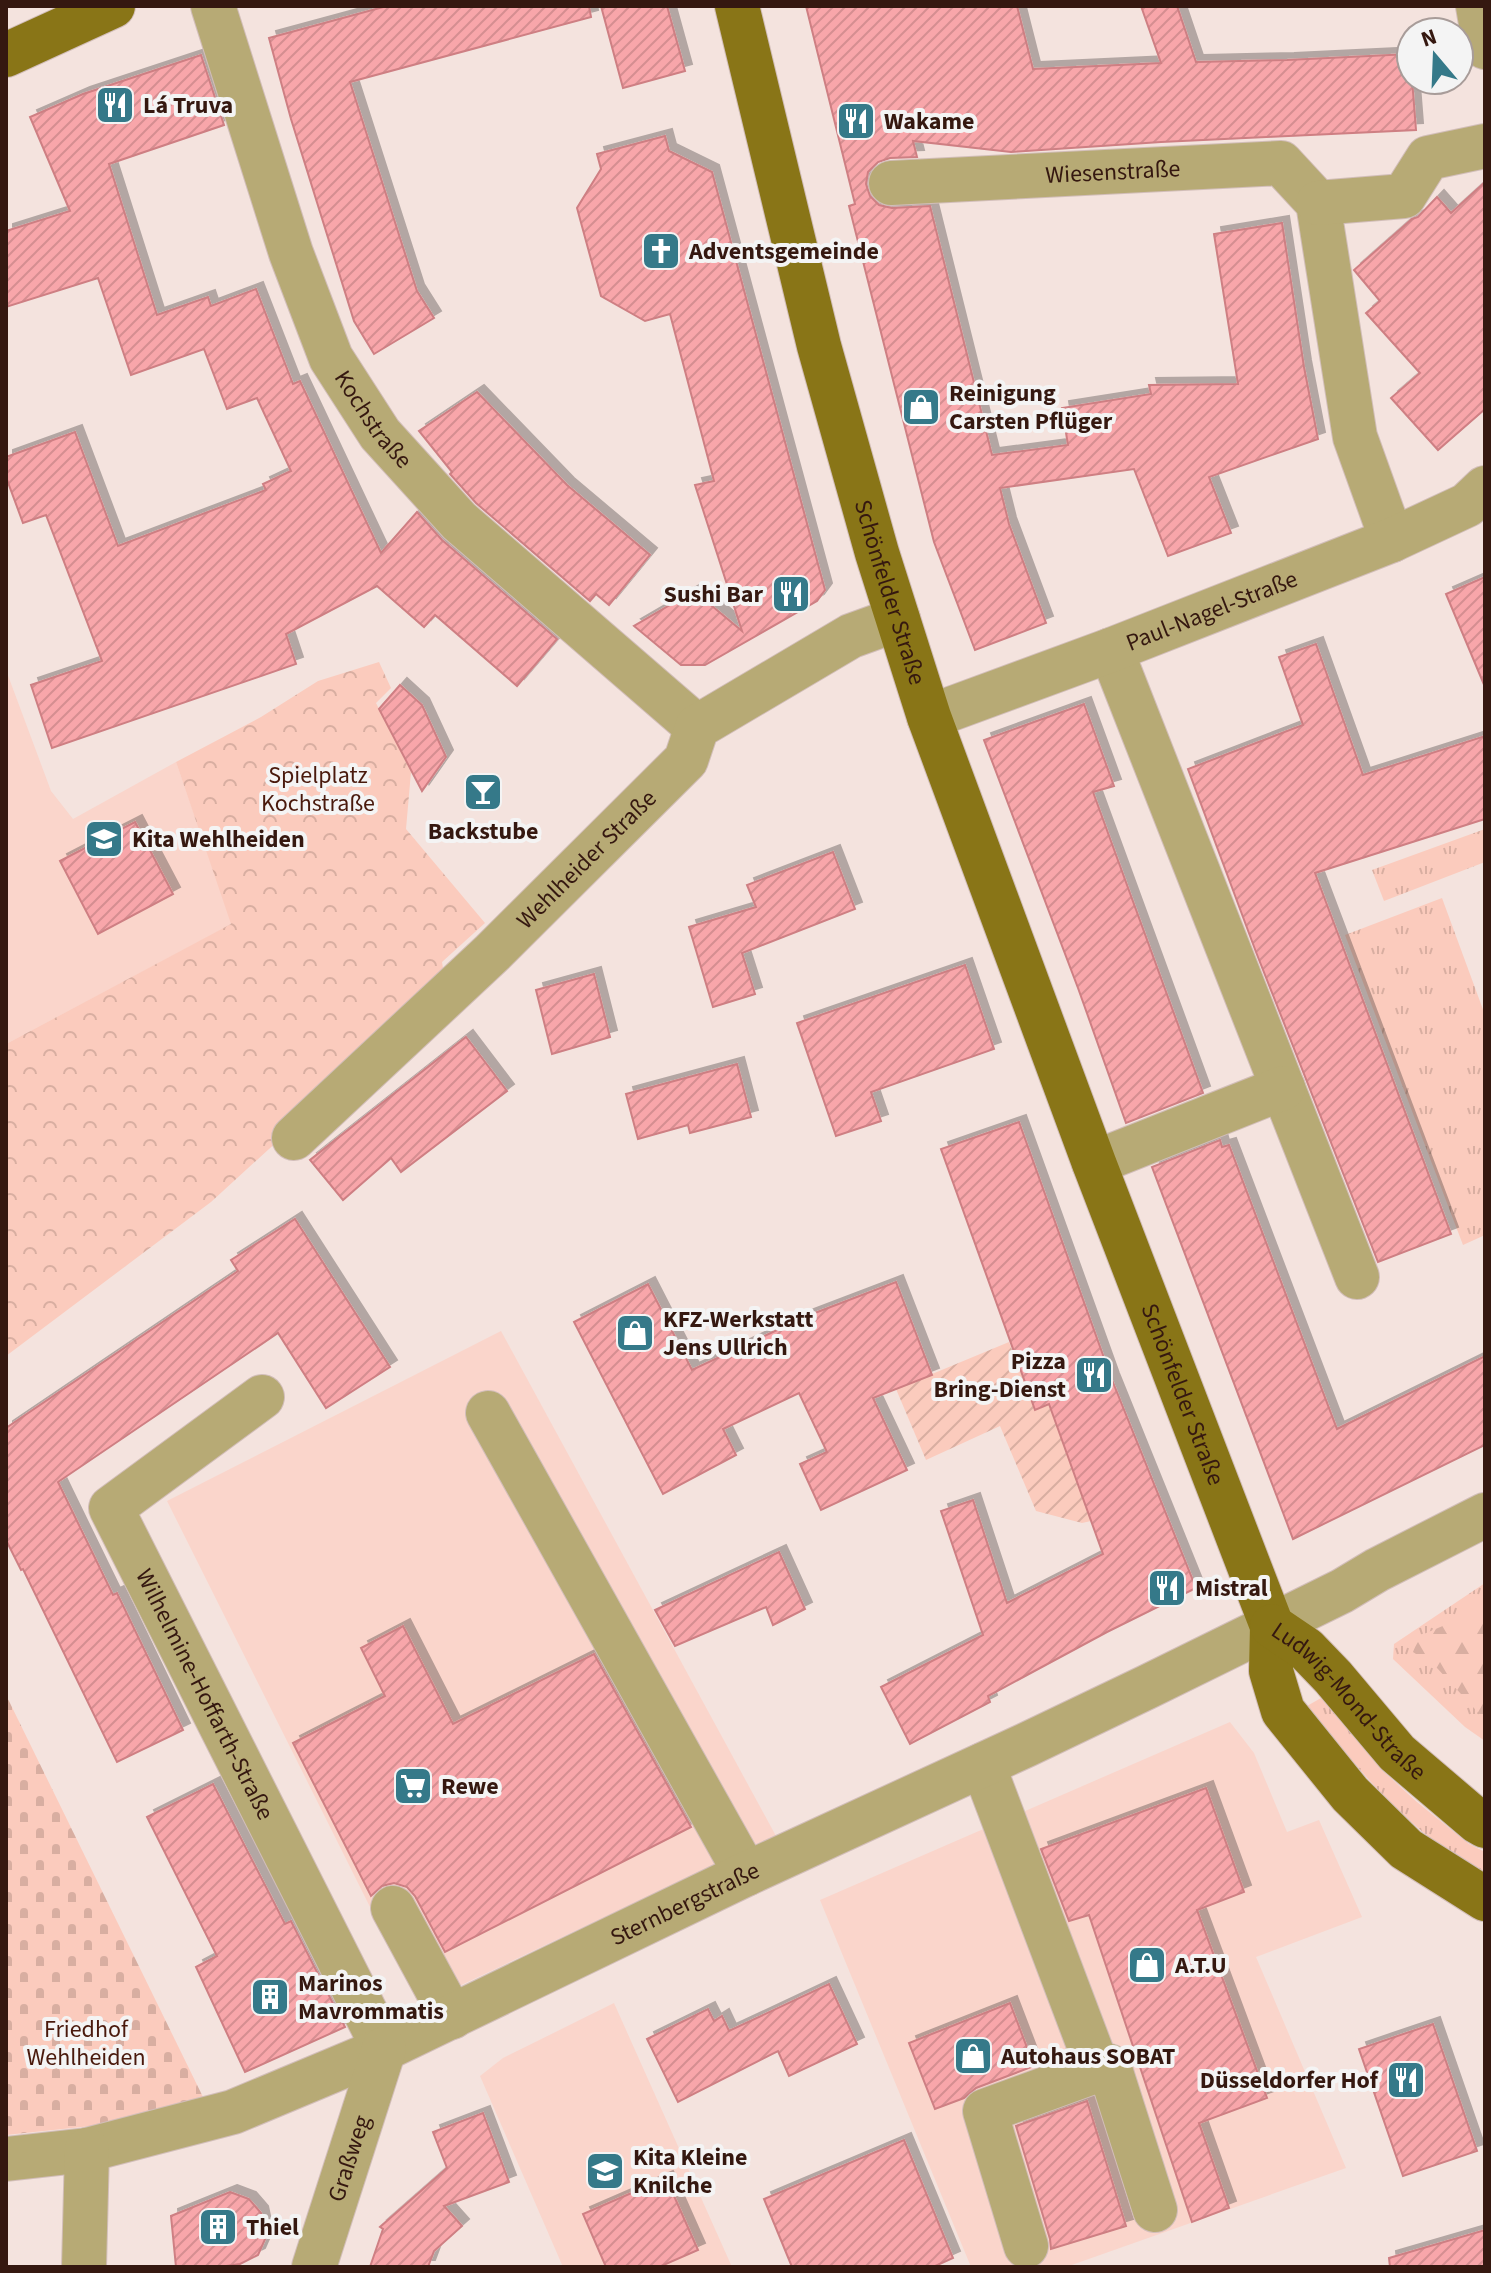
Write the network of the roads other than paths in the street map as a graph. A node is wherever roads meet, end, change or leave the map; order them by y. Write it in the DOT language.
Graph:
graph roads {
  1 [pos="113,6"];
  2 [pos="213,6"];
  3 [pos="737,6"];
  4 [pos="1478,6"];
  5 [pos="1485,47"];
  6 [pos="6,55"];
  7 [pos="1485,146"];
  8 [pos="891,183"];
  9 [pos="1318,203"];
  10 [pos="1485,488"];
  11 [pos="1392,540"];
  12 [pos="898,619"];
  13 [pos="1111,650"];
  14 [pos="929,717"];
  15 [pos="697,727"];
  16 [pos="1283,1088"];
  17 [pos="294,1138"];
  18 [pos="1094,1163"];
  19 [pos="1357,1277"];
  20 [pos="262,1397"];
  21 [pos="488,1413"];
  22 [pos="1485,1515"];
  23 [pos="1272,1626"];
  24 [pos="983,1765"];
  25 [pos="1485,1826"];
  26 [pos="746,1874"];
  27 [pos="1485,1899"];
  28 [pos="393,1908"];
  29 [pos="452,2017"];
  30 [pos="384,2049"];
  31 [pos="1098,2069"];
  32 [pos="87,2150"];
  33 [pos="6,2159"];
  34 [pos="1155,2210"];
  35 [pos="1026,2246"];
  36 [pos="84,2267"];
  37 [pos="314,2267"];
  1 -- 6 [label="main road"];
  2 -- 15 [label="street, Kochstraße"];
  3 -- 12 [label="main road, Schönfelder Straße"];
  4 -- 5 [label="street"];
  7 -- 9 [label="street"];
  8 -- 9 [label="street, Wiesenstraße"];
  9 -- 11 [label="street"];
  10 -- 11 [label="street, Paul-Nagel-Straße"];
  11 -- 13 [label="street, Paul-Nagel-Straße"];
  12 -- 14 [label="main road, Schönfelder Straße"];
  12 -- 15 [label="street"];
  13 -- 14 [label="street, Paul-Nagel-Straße"];
  13 -- 16 [label="street"];
  14 -- 18 [label="main road, Schönfelder Straße"];
  15 -- 17 [label="street, Wehlheider Straße"];
  16 -- 18 [label="street"];
  16 -- 19 [label="street"];
  18 -- 23 [label="main road, Schönfelder Straße"];
  20 -- 30 [label="street, Wilhelmine-Hoffarth-Straße"];
  21 -- 26 [label="street"];
  22 -- 23 [label="street, Sternbergstraße"];
  23 -- 24 [label="street, Sternbergstraße"];
  23 -- 25 [label="main road, Ludwig-Mond-Straße"];
  23 -- 27 [label="main road, Ludwig-Mond-Straße"];
  24 -- 26 [label="street, Sternbergstraße"];
  24 -- 31 [label="street"];
  26 -- 29 [label="street, Sternbergstraße"];
  28 -- 29 [label="street"];
  29 -- 30 [label="street, Sternbergstraße"];
  30 -- 32 [label="street, Sternbergstraße"];
  30 -- 37 [label="street, Graßweg"];
  31 -- 34 [label="street"];
  31 -- 35 [label="street"];
  32 -- 33 [label="street, Sternbergstraße"];
  32 -- 36 [label="street"];
}
